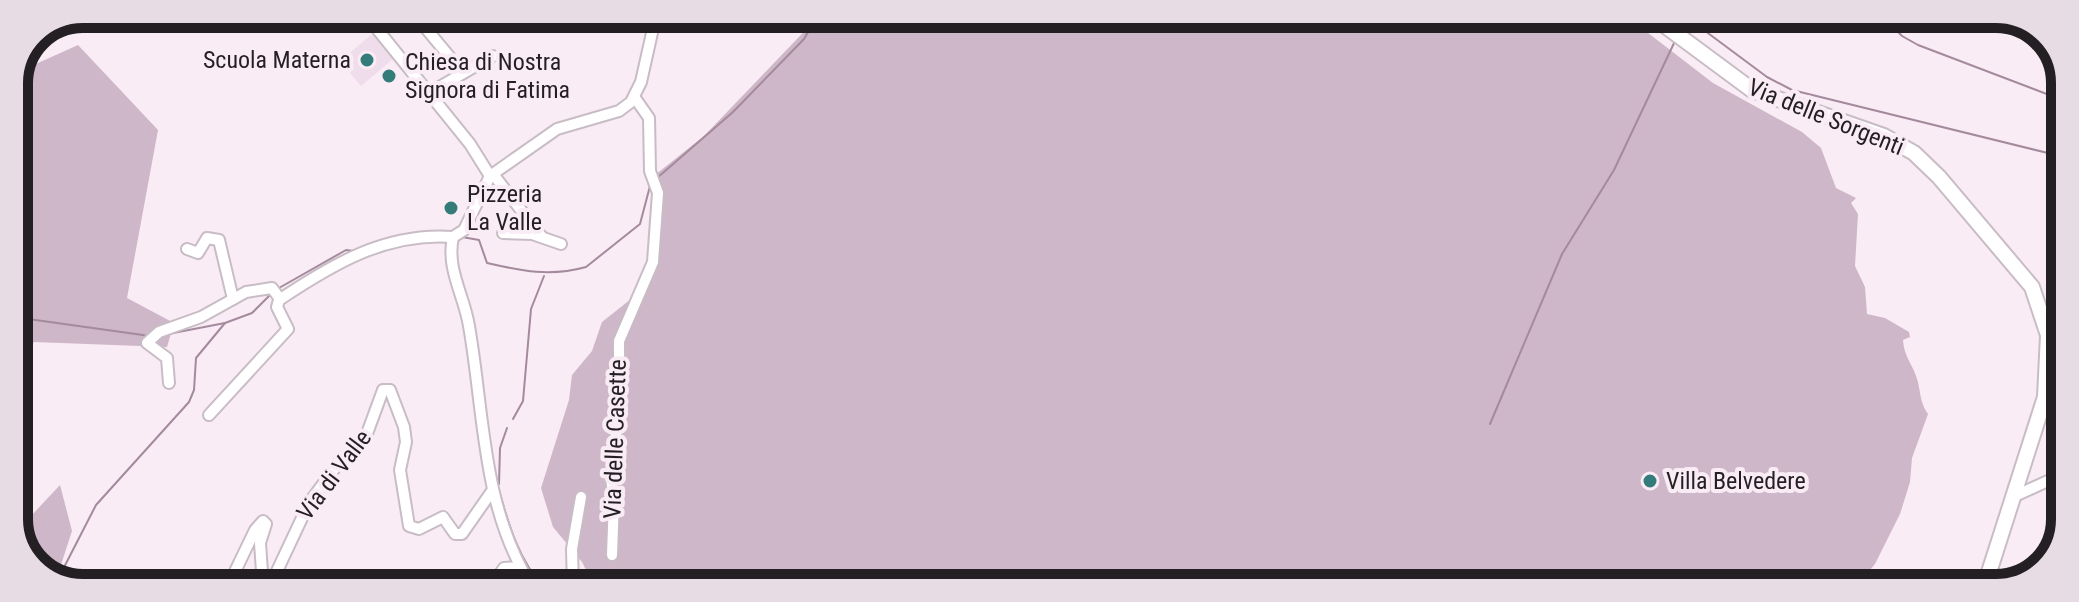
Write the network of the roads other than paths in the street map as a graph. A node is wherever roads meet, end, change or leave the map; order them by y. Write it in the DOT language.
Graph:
graph roads {
  1 [pos="376,28"];
  2 [pos="426,28"];
  3 [pos="653,28"];
  4 [pos="1668,28"];
  5 [pos="493,56"];
  6 [pos="463,73"];
  7 [pos="429,93"];
  8 [pos="635,98"];
  9 [pos="491,175"];
  10 [pos="503,233"];
  11 [pos="542,237"];
  12 [pos="452,240"];
  13 [pos="561,244"];
  14 [pos="187,249"];
  15 [pos="276,294"];
  16 [pos="233,299"];
  17 [pos="169,383"];
  18 [pos="209,415"];
  19 [pos="2051,480"];
  20 [pos="492,491"];
  21 [pos="2015,496"];
  22 [pos="581,497"];
  23 [pos="612,555"];
  24 [pos="520,567"];
  25 [pos="234,574"];
  26 [pos="262,574"];
  27 [pos="276,574"];
  28 [pos="500,574"];
  29 [pos="524,574"];
  30 [pos="573,574"];
  31 [pos="1989,574"];
  1 -- 7 [label="street"];
  2 -- 6 [label="street"];
  3 -- 8 [label="street"];
  4 -- 21 [label="main road, Via delle Sorgenti"];
  5 -- 6 [label="street"];
  6 -- 7 [label="street"];
  7 -- 9 [label="street"];
  8 -- 9 [label="street"];
  8 -- 23 [label="street, Via delle Casette"];
  9 -- 11 [label="street"];
  9 -- 12 [label="street"];
  10 -- 11 [label="street"];
  11 -- 13 [label="street"];
  12 -- 15 [label="street"];
  12 -- 20 [label="street"];
  14 -- 16 [label="street"];
  15 -- 16 [label="street"];
  15 -- 18 [label="street"];
  16 -- 17 [label="street"];
  19 -- 21 [label="street"];
  20 -- 24 [label="street"];
  20 -- 27 [label="street, Via di Valle"];
  21 -- 31 [label="main road, Via delle Sorgenti"];
  22 -- 30 [label="street, Via delle Casette"];
  24 -- 28 [label="street"];
  24 -- 29 [label="street"];
  25 -- 26 [label="street, Via di Valle"];
}
